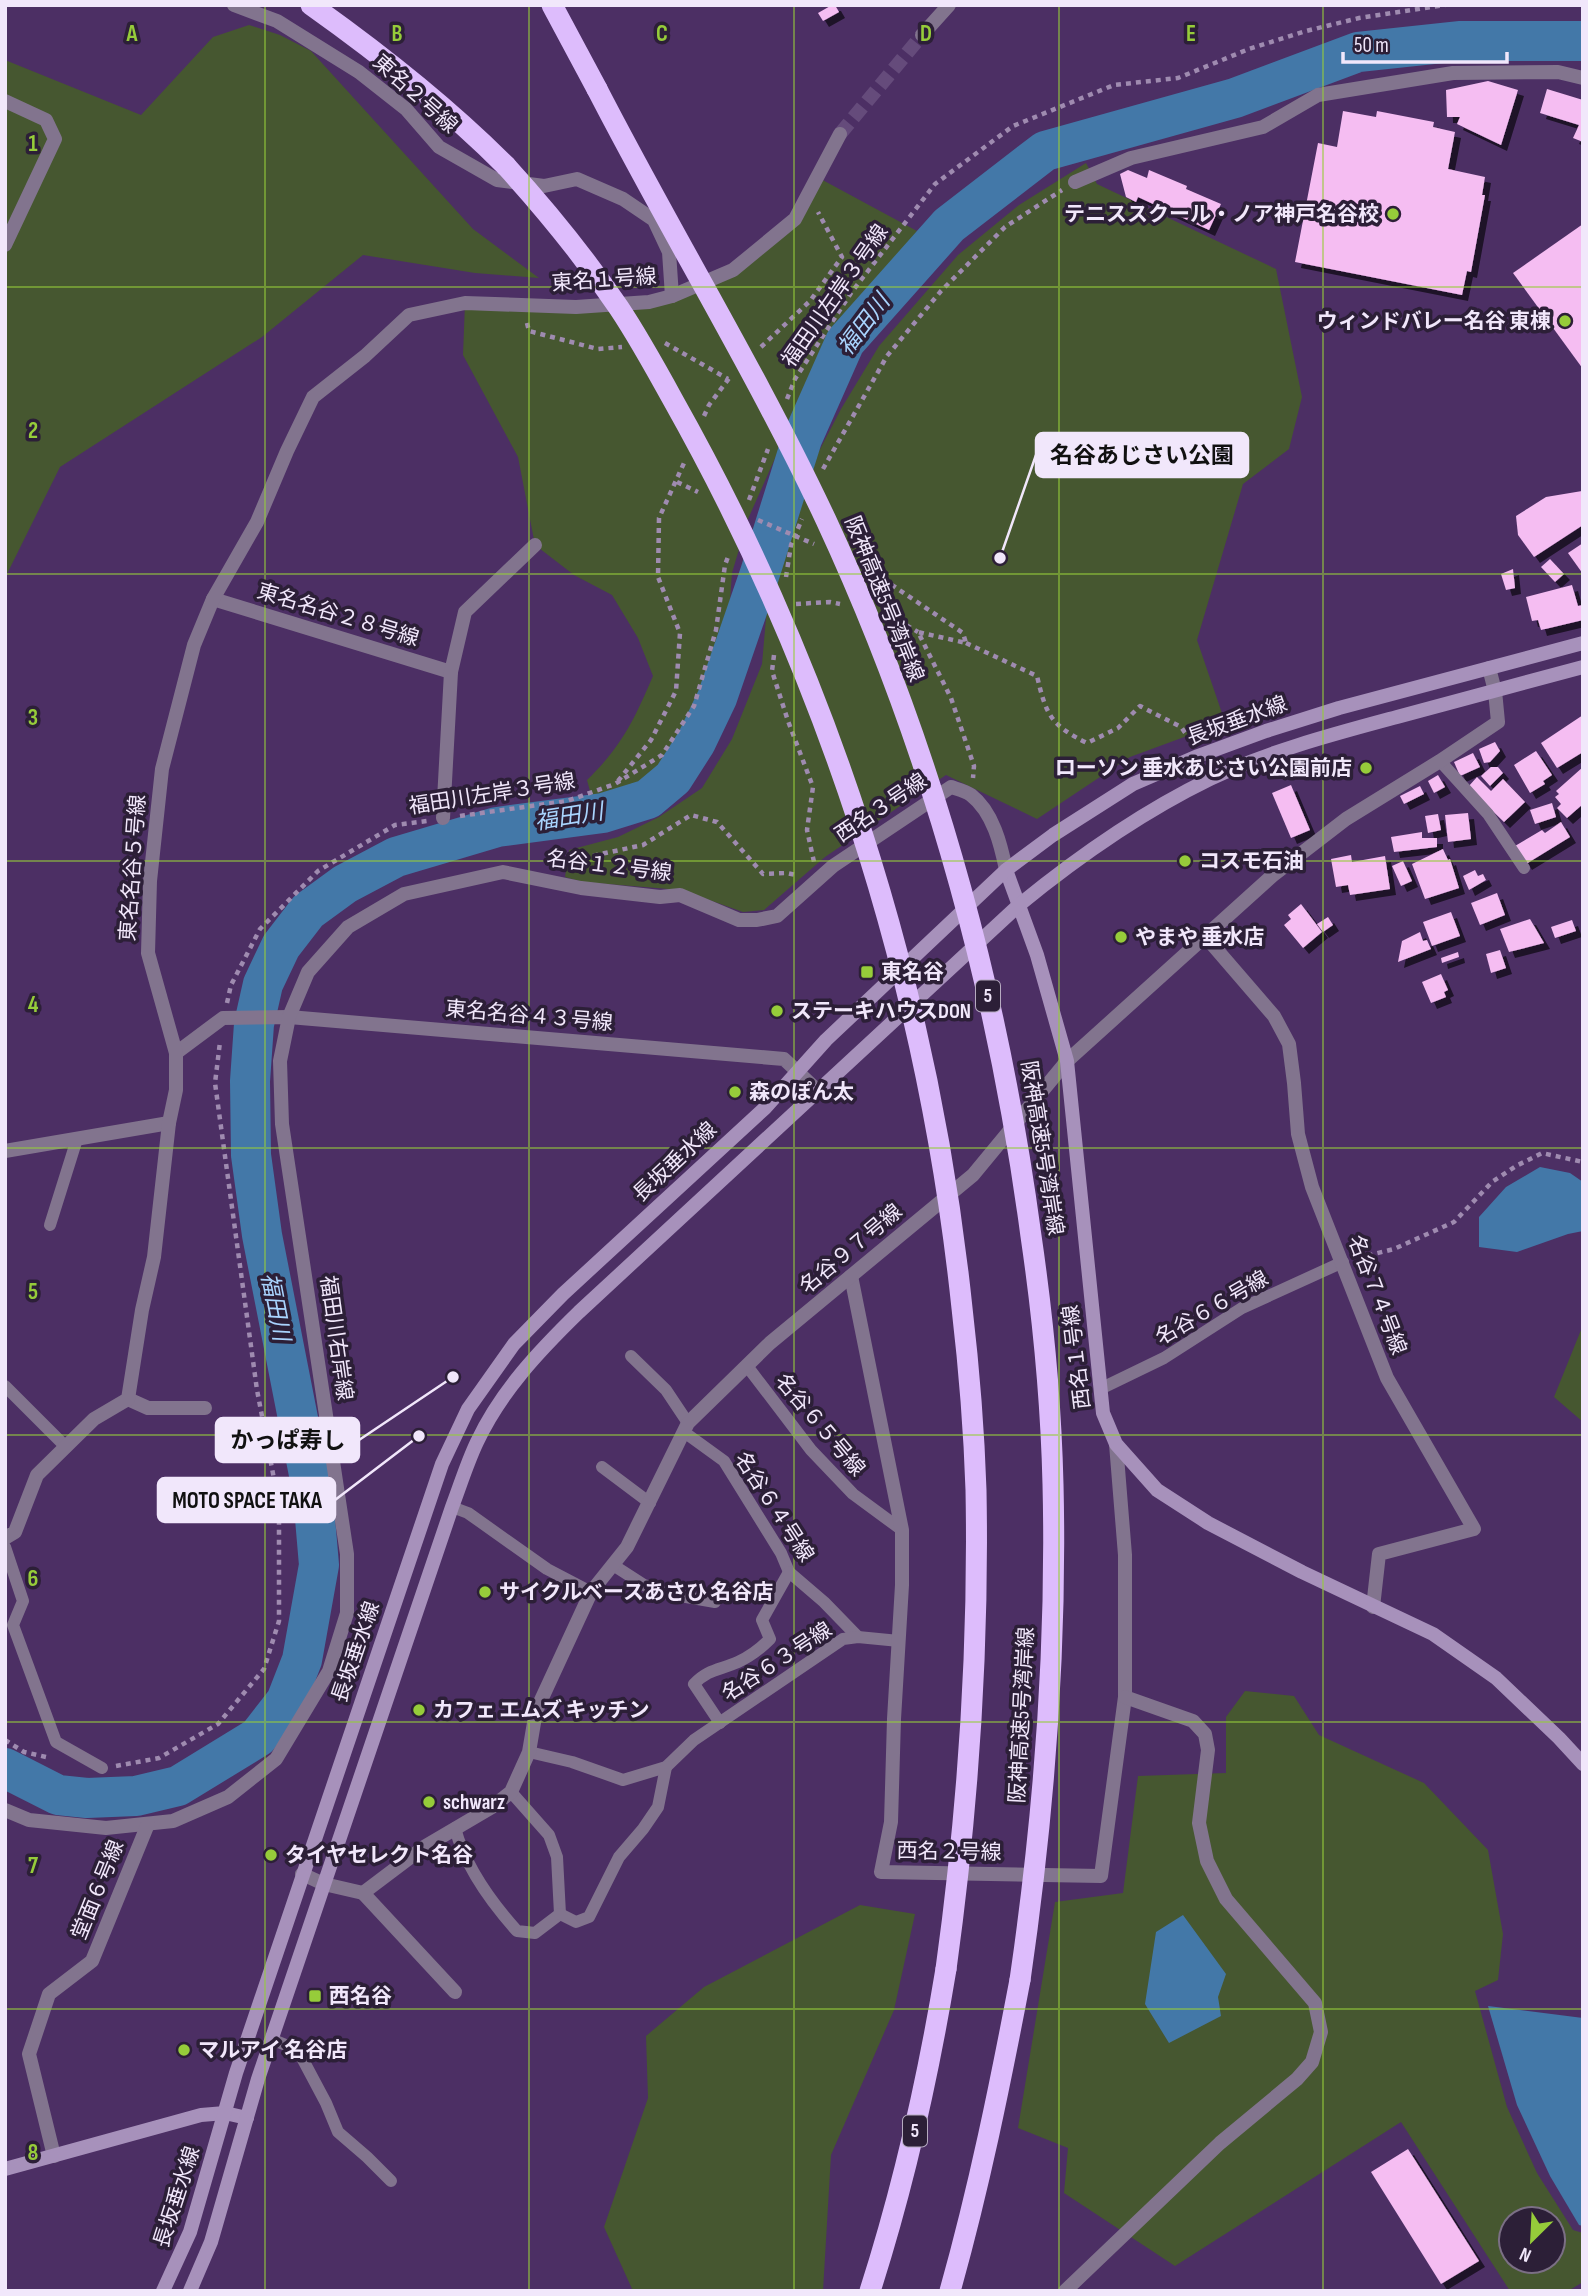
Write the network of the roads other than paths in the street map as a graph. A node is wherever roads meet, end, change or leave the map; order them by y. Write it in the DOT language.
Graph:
graph roads {
  1 [pos="234,5"];
  2 [pos="311,5"];
  3 [pos="552,5"];
  4 [pos="949,5"];
  5 [pos="922,35"];
  6 [pos="1583,78"];
  7 [pos="5,101"];
  8 [pos="840,134"];
  9 [pos="1075,182"];
  10 [pos="9,228"];
  11 [pos="5,245"];
  12 [pos="672,296"];
  13 [pos="465,303"];
  14 [pos="535,545"];
  15 [pos="213,599"];
  16 [pos="1583,643"];
  17 [pos="1583,667"];
  18 [pos="1489,668"];
  19 [pos="450,672"];
  20 [pos="1496,691"];
  21 [pos="1440,761"];
  22 [pos="443,818"];
  23 [pos="1524,868"];
  24 [pos="1006,870"];
  25 [pos="503,872"];
  26 [pos="818,879"];
  27 [pos="1019,905"];
  28 [pos="1205,936"];
  29 [pos="289,1017"];
  30 [pos="176,1053"];
  31 [pos="1067,1062"];
  32 [pos="798,1073"];
  33 [pos="818,1091"];
  34 [pos="169,1123"];
  35 [pos="77,1139"];
  36 [pos="5,1151"];
  37 [pos="50,1225"];
  38 [pos="1343,1262"];
  39 [pos="851,1276"];
  40 [pos="631,1356"];
  41 [pos="747,1366"];
  42 [pos="5,1386"];
  43 [pos="1100,1389"];
  44 [pos="128,1399"];
  45 [pos="205,1408"];
  46 [pos="686,1428"];
  47 [pos="1115,1444"];
  48 [pos="66,1447"];
  49 [pos="602,1467"];
  50 [pos="650,1503"];
  51 [pos="452,1507"];
  52 [pos="902,1530"];
  53 [pos="5,1538"];
  54 [pos="5,1547"];
  55 [pos="613,1565"];
  56 [pos="789,1572"];
  57 [pos="591,1592"];
  58 [pos="715,1602"];
  59 [pos="1373,1606"];
  60 [pos="858,1637"];
  61 [pos="899,1641"];
  62 [pos="1125,1697"];
  63 [pos="720,1723"];
  64 [pos="529,1752"];
  65 [pos="1583,1764"];
  66 [pos="666,1767"];
  67 [pos="102,1768"];
  68 [pos="511,1792"];
  69 [pos="5,1810"];
  70 [pos="148,1824"];
  71 [pos="456,1828"];
  72 [pos="302,1874"];
  73 [pos="324,1884"];
  74 [pos="363,1893"];
  75 [pos="560,1914"];
  76 [pos="455,1992"];
  77 [pos="271,2039"];
  78 [pos="225,2113"];
  79 [pos="247,2118"];
  80 [pos="54,2156"];
  81 [pos="5,2169"];
  82 [pos="391,2181"];
  83 [pos="163,2291"];
  84 [pos="190,2291"];
  85 [pos="870,2291"];
  86 [pos="950,2291"];
  87 [pos="1065,2291"];
  1 -- 12 [label="street, 東名２号線"];
  2 -- 85 [label="highway, 5, bridge"];
  3 -- 86 [label="highway, 阪神高速5号湾岸線 / 5, bridge"];
  4 -- 5 [label="street"];
  6 -- 9 [label="street"];
  7 -- 10 [label="street"];
  8 -- 12 [label="street, 東名１号線"];
  10 -- 11 [label="street"];
  12 -- 13 [label="street, 東名１号線"];
  13 -- 15 [label="street, 東名名谷５号線"];
  14 -- 19 [label="street"];
  15 -- 19 [label="street, 東名名谷２８号線"];
  15 -- 30 [label="street, 東名名谷５号線"];
  16 -- 18 [label="main road, 長坂垂水線"];
  17 -- 20 [label="main road, 長坂垂水線"];
  18 -- 20 [label="street, 名谷９７号線"];
  18 -- 24 [label="main road, 長坂垂水線"];
  19 -- 22 [label="street"];
  20 -- 21 [label="street, 名谷９７号線"];
  20 -- 27 [label="main road, 長坂垂水線"];
  21 -- 23 [label="lane"];
  21 -- 28 [label="street, 名谷９７号線"];
  24 -- 26 [label="street, 西名３号線"];
  24 -- 27 [label="main road, 西名１号線"];
  24 -- 32 [label="main road, 長坂垂水線"];
  25 -- 26 [label="street, 名谷１２号線"];
  25 -- 29 [label="street, 福田川右岸線"];
  27 -- 31 [label="main road, 西名１号線"];
  27 -- 33 [label="main road, 長坂垂水線"];
  28 -- 31 [label="street, 名谷９７号線"];
  28 -- 38 [label="street, 名谷７４号線"];
  29 -- 30 [label="street, 東名名谷４３号線"];
  29 -- 32 [label="street, 東名名谷４３号線"];
  29 -- 70 [label="street, 福田川右岸線"];
  30 -- 34 [label="street, 東名名谷５号線"];
  31 -- 39 [label="street, 名谷９７号線"];
  31 -- 43 [label="main road, 西名１号線"];
  32 -- 33 [label="street, 東名名谷４３号線"];
  32 -- 72 [label="main road, 長坂垂水線"];
  33 -- 51 [label="main road, 長坂垂水線"];
  34 -- 35 [label="street"];
  34 -- 44 [label="street, 東名名谷５号線"];
  35 -- 36 [label="street"];
  35 -- 37 [label="lane"];
  38 -- 43 [label="lane, 名谷６６号線"];
  38 -- 59 [label="street, 名谷７４号線"];
  39 -- 41 [label="street, 名谷９７号線"];
  39 -- 52 [label="street, 西名２号線"];
  40 -- 46 [label="lane, 名谷６４号線"];
  41 -- 46 [label="street, 名谷９７号線"];
  41 -- 52 [label="lane, 名谷６５号線"];
  42 -- 48 [label="lane"];
  43 -- 47 [label="main road, 西名１号線"];
  44 -- 45 [label="street"];
  44 -- 48 [label="street"];
  46 -- 50 [label="street, 名谷９７号線"];
  46 -- 56 [label="lane, 名谷６４号線"];
  47 -- 59 [label="main road, 西名１号線"];
  47 -- 62 [label="street, 西名２号線"];
  48 -- 53 [label="street"];
  49 -- 50 [label="lane"];
  50 -- 55 [label="street, 名谷９７号線"];
  51 -- 57 [label="lane"];
  51 -- 73 [label="main road, 長坂垂水線"];
  52 -- 61 [label="street, 西名２号線"];
  54 -- 67 [label="lane"];
  55 -- 57 [label="street, 名谷９７号線"];
  55 -- 58 [label="lane"];
  56 -- 60 [label="lane, 名谷６４号線"];
  56 -- 63 [label="lane, 名谷６３号線"];
  57 -- 64 [label="street, 名谷９７号線"];
  59 -- 65 [label="main road, 西名１号線"];
  60 -- 61 [label="lane, 名谷６３号線"];
  60 -- 63 [label="lane, 名谷６３号線"];
  61 -- 62 [label="street, 西名２号線"];
  62 -- 87 [label="street"];
  63 -- 66 [label="lane, 名谷６３号線"];
  64 -- 66 [label="lane"];
  64 -- 68 [label="street, 名谷９７号線"];
  66 -- 75 [label="lane"];
  68 -- 71 [label="street, 名谷９７号線"];
  68 -- 75 [label="lane"];
  69 -- 70 [label="street, 福田川右岸線"];
  70 -- 80 [label="street, 堂面６号線"];
  71 -- 74 [label="street, 名谷９７号線"];
  71 -- 75 [label="lane"];
  72 -- 73 [label="street"];
  72 -- 78 [label="main road, 長坂垂水線"];
  73 -- 74 [label="street"];
  73 -- 77 [label="main road, 長坂垂水線"];
  74 -- 76 [label="street"];
  77 -- 79 [label="main road, 長坂垂水線"];
  77 -- 82 [label="lane"];
  78 -- 79 [label="main road, 長坂垂水線"];
  78 -- 80 [label="main road, 長坂垂水線"];
  78 -- 83 [label="main road, 長坂垂水線"];
  79 -- 84 [label="main road, 長坂垂水線"];
  80 -- 81 [label="main road, 長坂垂水線"];
}
